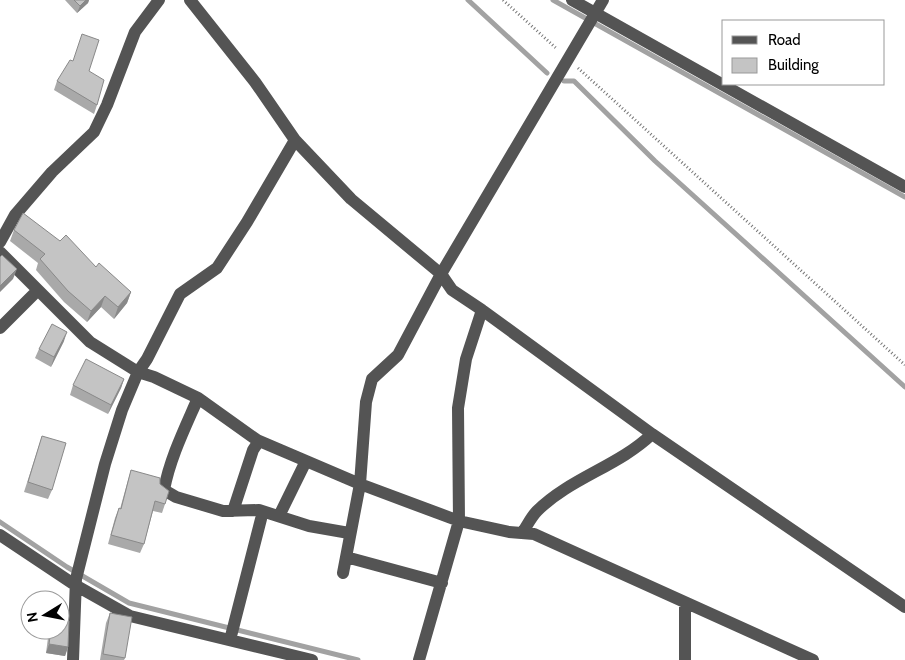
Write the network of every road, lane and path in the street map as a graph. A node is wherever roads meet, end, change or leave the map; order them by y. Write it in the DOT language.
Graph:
graph roads {
  1 [pos="158,0"];
  2 [pos="190,0"];
  3 [pos="504,0"];
  4 [pos="572,0"];
  5 [pos="603,0"];
  6 [pos="596,12"];
  7 [pos="567,58"];
  8 [pos="722,83"];
  9 [pos="725,85"];
  10 [pos="295,140"];
  11 [pos="905,187"];
  12 [pos="0,242"];
  13 [pos="0,252"];
  14 [pos="440,274"];
  15 [pos="38,290"];
  16 [pos="482,310"];
  17 [pos="0,328"];
  18 [pos="905,365"];
  19 [pos="138,372"];
  20 [pos="198,398"];
  21 [pos="652,434"];
  22 [pos="259,441"];
  23 [pos="306,461"];
  24 [pos="360,484"];
  25 [pos="233,511"];
  26 [pos="279,516"];
  27 [pos="261,519"];
  28 [pos="459,521"];
  29 [pos="350,533"];
  30 [pos="522,533"];
  31 [pos="0,535"];
  32 [pos="346,557"];
  33 [pos="344,573"];
  34 [pos="77,577"];
  35 [pos="442,582"];
  36 [pos="685,604"];
  37 [pos="905,607"];
  38 [pos="231,631"];
  39 [pos="73,660"];
  40 [pos="312,660"];
  41 [pos="419,660"];
  42 [pos="685,660"];
  43 [pos="813,660"];
  1 -- 12 [label="street"];
  2 -- 10 [label="street"];
  3 -- 7 [label="path"];
  4 -- 6 [label="street"];
  5 -- 6 [label="street"];
  6 -- 7 [label="street"];
  6 -- 8 [label="street"];
  7 -- 14 [label="street"];
  7 -- 18 [label="path"];
  9 -- 11 [label="street"];
  10 -- 14 [label="street"];
  10 -- 19 [label="street"];
  13 -- 15 [label="street"];
  14 -- 16 [label="street"];
  14 -- 24 [label="street"];
  15 -- 17 [label="street"];
  15 -- 19 [label="street"];
  16 -- 21 [label="street"];
  16 -- 28 [label="street"];
  19 -- 20 [label="street"];
  19 -- 34 [label="street"];
  20 -- 22 [label="street"];
  20 -- 25 [label="street"];
  21 -- 30 [label="street"];
  21 -- 37 [label="street"];
  22 -- 23 [label="street"];
  22 -- 25 [label="street"];
  23 -- 24 [label="street"];
  23 -- 26 [label="street"];
  24 -- 28 [label="street"];
  24 -- 29 [label="street"];
  25 -- 26 [label="street"];
  26 -- 29 [label="street"];
  27 -- 38 [label="street"];
  28 -- 30 [label="street"];
  28 -- 35 [label="street"];
  29 -- 32 [label="street"];
  30 -- 36 [label="street"];
  31 -- 34 [label="street"];
  32 -- 33 [label="street"];
  32 -- 35 [label="street"];
  34 -- 38 [label="street"];
  34 -- 39 [label="street"];
  35 -- 41 [label="street"];
  36 -- 42 [label="street"];
  36 -- 43 [label="street"];
  38 -- 40 [label="street"];
}
